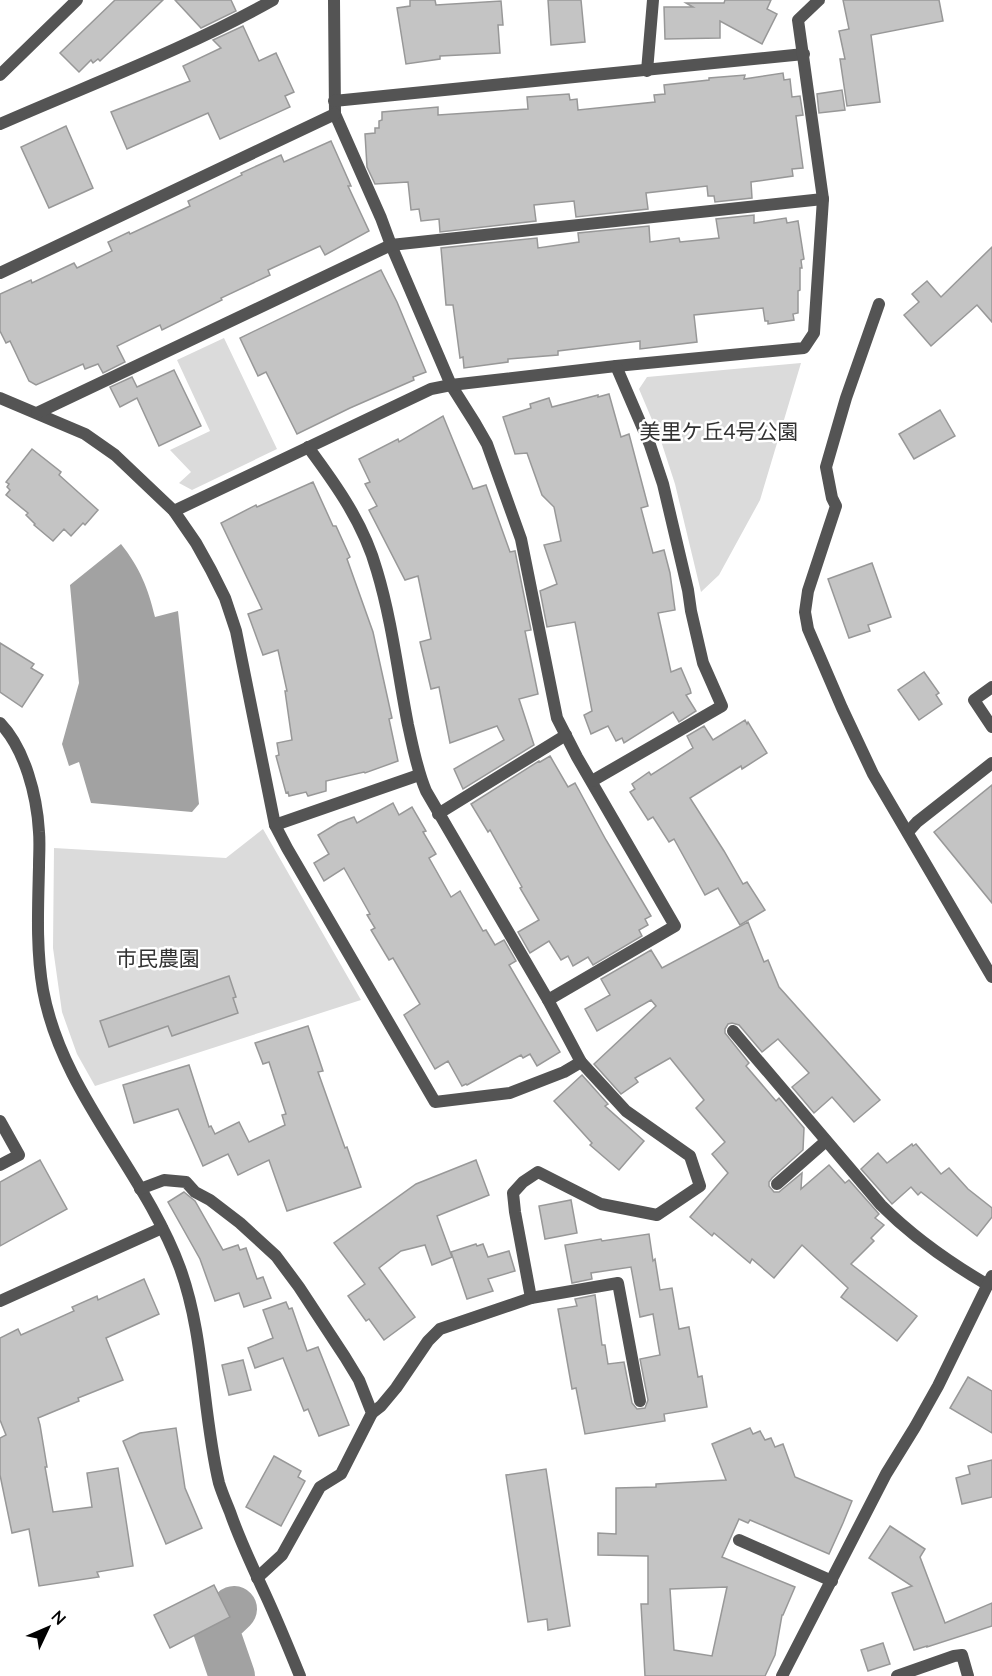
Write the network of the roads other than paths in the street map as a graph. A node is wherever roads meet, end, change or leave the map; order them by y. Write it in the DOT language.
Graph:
graph roads {
  1 [pos="77,0"];
  2 [pos="273,0"];
  3 [pos="334,0"];
  4 [pos="653,0"];
  5 [pos="819,0"];
  6 [pos="804,54"];
  7 [pos="647,70"];
  8 [pos="0,75"];
  9 [pos="334,107"];
  10 [pos="0,124"];
  11 [pos="823,200"];
  12 [pos="391,245"];
  13 [pos="0,273"];
  14 [pos="879,304"];
  15 [pos="616,366"];
  16 [pos="451,385"];
  17 [pos="0,398"];
  18 [pos="37,413"];
  19 [pos="308,447"];
  20 [pos="174,511"];
  21 [pos="992,687"];
  22 [pos="0,723"];
  23 [pos="992,727"];
  24 [pos="566,735"];
  25 [pos="992,763"];
  26 [pos="419,775"];
  27 [pos="592,781"];
  28 [pos="438,814"];
  29 [pos="275,825"];
  30 [pos="908,832"];
  31 [pos="992,977"];
  32 [pos="548,1000"];
  33 [pos="733,1031"];
  34 [pos="581,1062"];
  35 [pos="0,1120"];
  36 [pos="826,1141"];
  37 [pos="0,1165"];
  38 [pos="777,1184"];
  39 [pos="140,1189"];
  40 [pos="162,1228"];
  41 [pos="990,1281"];
  42 [pos="531,1298"];
  43 [pos="0,1301"];
  44 [pos="640,1401"];
  45 [pos="372,1413"];
  46 [pos="739,1540"];
  47 [pos="257,1578"];
  48 [pos="832,1581"];
  49 [pos="300,1676"];
  50 [pos="782,1676"];
  51 [pos="897,1676"];
  52 [pos="968,1676"];
  1 -- 8 [label="street"];
  2 -- 10 [label="street"];
  3 -- 9 [label="street"];
  4 -- 7 [label="street"];
  5 -- 6 [label="street"];
  6 -- 7 [label="street"];
  6 -- 11 [label="street"];
  7 -- 9 [label="street"];
  9 -- 12 [label="street"];
  9 -- 13 [label="street"];
  11 -- 12 [label="street"];
  11 -- 15 [label="street"];
  12 -- 16 [label="street"];
  12 -- 18 [label="street"];
  14 -- 30 [label="street"];
  15 -- 16 [label="street"];
  15 -- 27 [label="street"];
  16 -- 19 [label="street"];
  16 -- 24 [label="street"];
  17 -- 18 [label="street"];
  18 -- 20 [label="street"];
  19 -- 20 [label="street"];
  19 -- 26 [label="street"];
  20 -- 29 [label="street"];
  21 -- 23 [label="street"];
  22 -- 39 [label="street"];
  24 -- 27 [label="street"];
  24 -- 28 [label="street"];
  25 -- 30 [label="street"];
  26 -- 28 [label="street"];
  26 -- 29 [label="street"];
  27 -- 32 [label="street"];
  28 -- 32 [label="street"];
  29 -- 34 [label="street"];
  30 -- 31 [label="street"];
  32 -- 34 [label="street"];
  33 -- 36 [label="street"];
  34 -- 42 [label="street"];
  35 -- 37 [label="street"];
  36 -- 38 [label="street"];
  36 -- 41 [label="street"];
  39 -- 40 [label="street"];
  39 -- 45 [label="street"];
  40 -- 43 [label="street"];
  40 -- 47 [label="street"];
  41 -- 48 [label="street"];
  42 -- 44 [label="street"];
  42 -- 45 [label="street"];
  45 -- 47 [label="street"];
  46 -- 48 [label="street"];
  47 -- 49 [label="street"];
  48 -- 50 [label="street"];
  51 -- 52 [label="street"];
}
